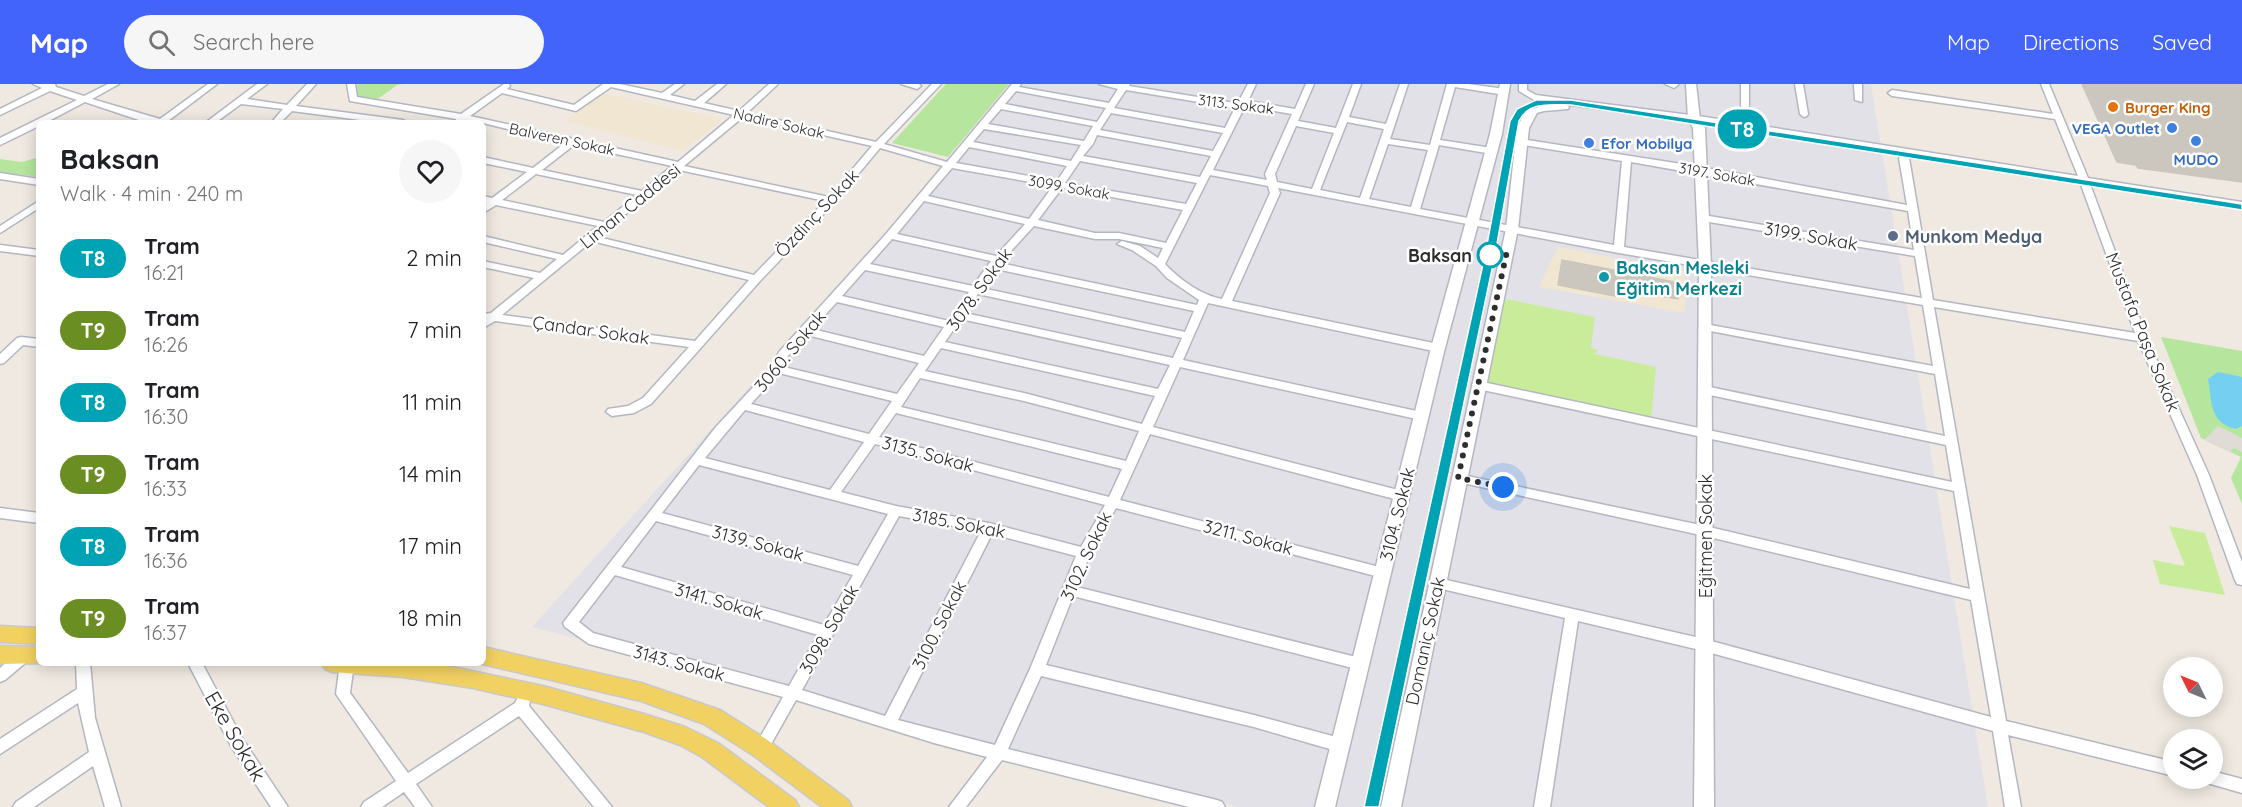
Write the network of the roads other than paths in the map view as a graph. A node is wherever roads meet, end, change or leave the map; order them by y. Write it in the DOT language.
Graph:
graph roads {
  1 [pos="37,84"];
  2 [pos="115,84"];
  3 [pos="213,84"];
  4 [pos="264,84"];
  5 [pos="312,84"];
  6 [pos="351,84"];
  7 [pos="510,84"];
  8 [pos="680,84"];
  9 [pos="722,84"];
  10 [pos="774,84"];
  11 [pos="905,84"];
  12 [pos="937,84"];
  13 [pos="1103,84"];
  14 [pos="1252,84"];
  15 [pos="1310,84"];
  16 [pos="1357,84"];
  17 [pos="1404,84"];
  18 [pos="1452,84"];
  19 [pos="1523,84"];
  20 [pos="1691,84"];
  21 [pos="1698,84"];
  22 [pos="1745,84"];
  23 [pos="1799,84"];
  24 [pos="1858,84"];
  25 [pos="2045,84"];
  26 [pos="615,85"];
  27 [pos="53,86"];
  28 [pos="917,86"];
  29 [pos="1015,86"];
  30 [pos="1125,86"];
  31 [pos="1505,88"];
  32 [pos="501,90"];
  33 [pos="1892,93"];
  34 [pos="664,96"];
  35 [pos="84,100"];
  36 [pos="1859,100"];
  37 [pos="240,101"];
  38 [pos="1242,103"];
  39 [pos="697,104"];
  40 [pos="999,106"];
  41 [pos="1745,106"];
  42 [pos="291,107"];
  43 [pos="1111,108"];
  44 [pos="1533,111"];
  45 [pos="0,112"];
  46 [pos="1298,112"];
  47 [pos="741,114"];
  48 [pos="1804,114"];
  49 [pos="2058,117"];
  50 [pos="1345,119"];
  51 [pos="44,120"];
  52 [pos="152,120"];
  53 [pos="166,120"];
  54 [pos="213,120"];
  55 [pos="278,120"];
  56 [pos="382,120"];
  57 [pos="459,120"];
  58 [pos="1699,122"];
  59 [pos="1293,123"];
  60 [pos="36,124"];
  61 [pos="486,125"];
  62 [pos="983,126"];
  63 [pos="1389,127"];
  64 [pos="1098,128"];
  65 [pos="1228,131"];
  66 [pos="1339,131"];
  67 [pos="1384,141"];
  68 [pos="0,142"];
  69 [pos="572,142"];
  70 [pos="1521,142"];
  71 [pos="967,144"];
  72 [pos="1088,144"];
  73 [pos="878,145"];
  74 [pos="1435,145"];
  75 [pos="1492,151"];
  76 [pos="1217,154"];
  77 [pos="1904,158"];
  78 [pos="1627,159"];
  79 [pos="486,161"];
  80 [pos="1076,161"];
  81 [pos="949,165"];
  82 [pos="678,166"];
  83 [pos="1701,170"];
  84 [pos="535,172"];
  85 [pos="0,176"];
  86 [pos="1206,177"];
  87 [pos="36,182"];
  88 [pos="2085,183"];
  89 [pos="1274,184"];
  90 [pos="1059,185"];
  91 [pos="1315,192"];
  92 [pos="645,194"];
  93 [pos="923,198"];
  94 [pos="486,200"];
  95 [pos="831,200"];
  96 [pos="495,201"];
  97 [pos="1364,201"];
  98 [pos="2242,205"];
  99 [pos="36,206"];
  100 [pos="486,208"];
  101 [pos="1189,208"];
  102 [pos="1913,209"];
  103 [pos="1415,210"];
  104 [pos="2242,212"];
  105 [pos="1703,218"];
  106 [pos="1474,221"];
  107 [pos="1031,223"];
  108 [pos="606,225"];
  109 [pos="1512,229"];
  110 [pos="0,230"];
  111 [pos="890,236"];
  112 [pos="1095,236"];
  113 [pos="591,238"];
  114 [pos="486,240"];
  115 [pos="1168,246"];
  116 [pos="0,248"];
  117 [pos="36,250"];
  118 [pos="1619,250"];
  119 [pos="1920,254"];
  120 [pos="565,258"];
  121 [pos="996,262"];
  122 [pos="1160,264"];
  123 [pos="486,265"];
  124 [pos="1705,265"];
  125 [pos="863,267"];
  126 [pos="542,277"];
  127 [pos="756,279"];
  128 [pos="975,291"];
  129 [pos="834,298"];
  130 [pos="1928,302"];
  131 [pos="1226,303"];
  132 [pos="1203,304"];
  133 [pos="959,315"];
  134 [pos="486,319"];
  135 [pos="952,325"];
  136 [pos="1705,327"];
  137 [pos="804,332"];
  138 [pos="1189,336"];
  139 [pos="2142,338"];
  140 [pos="36,343"];
  141 [pos="939,344"];
  142 [pos="699,345"];
  143 [pos="1438,348"];
  144 [pos="0,360"];
  145 [pos="927,361"];
  146 [pos="1176,362"];
  147 [pos="777,369"];
  148 [pos="1940,371"];
  149 [pos="919,374"];
  150 [pos="1478,385"];
  151 [pos="1705,390"];
  152 [pos="1162,394"];
  153 [pos="897,404"];
  154 [pos="744,406"];
  155 [pos="612,412"];
  156 [pos="1422,416"];
  157 [pos="1146,428"];
  158 [pos="1705,433"];
  159 [pos="872,439"];
  160 [pos="1951,442"];
  161 [pos="697,460"];
  162 [pos="1129,466"];
  163 [pos="1458,478"];
  164 [pos="1959,489"];
  165 [pos="833,495"];
  166 [pos="1402,496"];
  167 [pos="1113,502"];
  168 [pos="896,511"];
  169 [pos="0,513"];
  170 [pos="654,516"];
  171 [pos="36,518"];
  172 [pos="989,528"];
  173 [pos="1705,531"];
  174 [pos="1084,553"];
  175 [pos="612,569"];
  176 [pos="862,572"];
  177 [pos="2241,572"];
  178 [pos="1383,573"];
  179 [pos="1438,583"];
  180 [pos="1069,590"];
  181 [pos="1977,596"];
  182 [pos="1572,614"];
  183 [pos="570,623"];
  184 [pos="827,632"];
  185 [pos="0,634"];
  186 [pos="36,636"];
  187 [pos="1704,645"];
  188 [pos="0,655"];
  189 [pos="32,655"];
  190 [pos="486,657"];
  191 [pos="1360,664"];
  192 [pos="83,666"];
  193 [pos="197,666"];
  194 [pos="346,666"];
  195 [pos="373,666"];
  196 [pos="1037,669"];
  197 [pos="0,676"];
  198 [pos="82,693"];
  199 [pos="792,693"];
  200 [pos="524,699"];
  201 [pos="890,723"];
  202 [pos="1999,726"];
  203 [pos="1340,745"];
  204 [pos="0,747"];
  205 [pos="761,748"];
  206 [pos="999,752"];
  207 [pos="97,755"];
  208 [pos="2163,766"];
  209 [pos="2223,781"];
  210 [pos="408,782"];
  211 [pos="2242,786"];
  212 [pos="21,807"];
  213 [pos="113,807"];
  214 [pos="280,807"];
  215 [pos="369,807"];
  216 [pos="424,807"];
  217 [pos="604,807"];
  218 [pos="787,807"];
  219 [pos="840,807"];
  220 [pos="957,807"];
  221 [pos="1217,807"];
  222 [pos="1325,807"];
  223 [pos="1391,807"];
  224 [pos="1542,807"];
  225 [pos="1704,807"];
  226 [pos="2013,807"];
  1 -- 27 [label="street"];
  2 -- 35 [label="street"];
  3 -- 53 [label="street"];
  4 -- 37 [label="street"];
  5 -- 42 [label="street"];
  6 -- 57 [label="street, Balveren Sokak"];
  7 -- 32 [label="street"];
  8 -- 34 [label="street"];
  9 -- 39 [label="street"];
  10 -- 47 [label="street, Liman Caddesi"];
  11 -- 28 [label="street"];
  12 -- 73 [label="street, Özdinç Sokak"];
  13 -- 30 [label="street, 3113. Sokak"];
  14 -- 38 [label="street"];
  15 -- 46 [label="street"];
  16 -- 50 [label="street"];
  17 -- 63 [label="street"];
  18 -- 31 [label="street"];
  18 -- 74 [label="street"];
  19 -- 58 [label="street"];
  20 -- 58 [label="street"];
  21 -- 58 [label="street"];
  22 -- 41 [label="street"];
  23 -- 48 [label="street"];
  24 -- 36 [label="street"];
  25 -- 49 [label="street, Mustafa Paşa Sokak"];
  26 -- 32 [label="street"];
  26 -- 34 [label="street, Nadire Sokak"];
  27 -- 35 [label="street"];
  27 -- 45 [label="street"];
  29 -- 40 [label="street, 3060. Sokak"];
  29 -- 43 [label="street"];
  30 -- 38 [label="street, 3113. Sokak"];
  30 -- 43 [label="street, 3078. Sokak"];
  31 -- 75 [label="street, 3104. Sokak"];
  32 -- 57 [label="street"];
  33 -- 49 [label="street"];
  34 -- 39 [label="street, Nadire Sokak"];
  35 -- 51 [label="street"];
  35 -- 52 [label="street"];
  37 -- 42 [label="street"];
  37 -- 54 [label="street"];
  38 -- 46 [label="street, 3113. Sokak"];
  38 -- 65 [label="street"];
  39 -- 47 [label="street, Nadire Sokak"];
  40 -- 62 [label="street, 3060. Sokak"];
  40 -- 64 [label="street"];
  42 -- 55 [label="street"];
  42 -- 56 [label="street"];
  43 -- 64 [label="street, 3078. Sokak"];
  43 -- 65 [label="street"];
  44 -- 58 [label="street"];
  44 -- 70 [label="street, Domaniç Sokak"];
  46 -- 59 [label="street"];
  47 -- 73 [label="street, Nadire Sokak"];
  47 -- 82 [label="street, Liman Caddesi"];
  49 -- 88 [label="street, Mustafa Paşa Sokak"];
  50 -- 63 [label="street"];
  50 -- 66 [label="street"];
  58 -- 77 [label="street"];
  58 -- 83 [label="street, Eğitmen Sokak"];
  58 -- 88 [label="street"];
  59 -- 66 [label="street"];
  59 -- 89 [label="street"];
  60 -- 68 [label="street"];
  61 -- 69 [label="street, Balveren Sokak"];
  62 -- 71 [label="street, 3060. Sokak"];
  62 -- 72 [label="street"];
  63 -- 67 [label="street"];
  64 -- 72 [label="street, 3078. Sokak"];
  64 -- 76 [label="street"];
  65 -- 76 [label="street"];
  66 -- 91 [label="street"];
  67 -- 74 [label="street"];
  67 -- 97 [label="street"];
  69 -- 82 [label="street, Balveren Sokak"];
  69 -- 84 [label="street"];
  70 -- 78 [label="street, 3197. Sokak"];
  70 -- 109 [label="street, Domaniç Sokak"];
  71 -- 80 [label="street"];
  71 -- 81 [label="street, 3060. Sokak"];
  72 -- 80 [label="street, 3078. Sokak"];
  73 -- 81 [label="street, Nadire Sokak"];
  73 -- 95 [label="street, Özdinç Sokak"];
  74 -- 75 [label="street"];
  74 -- 103 [label="street"];
  75 -- 106 [label="street, 3104. Sokak"];
  76 -- 86 [label="street"];
  77 -- 88 [label="street"];
  77 -- 102 [label="street"];
  78 -- 83 [label="street, 3197. Sokak"];
  78 -- 118 [label="street"];
  79 -- 84 [label="street"];
  80 -- 86 [label="street"];
  80 -- 90 [label="street, 3078. Sokak"];
  81 -- 90 [label="street, 3099. Sokak"];
  81 -- 93 [label="street, 3060. Sokak"];
  82 -- 92 [label="street, Liman Caddesi"];
  82 -- 95 [label="street, Balveren Sokak"];
  83 -- 102 [label="street, 3197. Sokak"];
  83 -- 105 [label="street, Eğitmen Sokak"];
  84 -- 92 [label="street"];
  84 -- 96 [label="street"];
  85 -- 87 [label="street"];
  86 -- 89 [label="street"];
  86 -- 101 [label="street"];
  88 -- 98 [label="street"];
  88 -- 104 [label="street"];
  88 -- 139 [label="street, Mustafa Paşa Sokak"];
  89 -- 91 [label="street"];
  89 -- 131 [label="street"];
  90 -- 101 [label="street, 3099. Sokak"];
  90 -- 107 [label="street, 3078. Sokak"];
  91 -- 97 [label="street"];
  92 -- 108 [label="street, Liman Caddesi"];
  93 -- 107 [label="street"];
  93 -- 111 [label="street, 3060. Sokak"];
  94 -- 96 [label="street"];
  95 -- 127 [label="street, Özdinç Sokak"];
  96 -- 100 [label="street"];
  96 -- 108 [label="street"];
  97 -- 103 [label="street"];
  99 -- 110 [label="street"];
  101 -- 115 [label="street"];
  102 -- 119 [label="street"];
  103 -- 106 [label="street"];
  105 -- 119 [label="street, 3199. Sokak"];
  105 -- 124 [label="street, Eğitmen Sokak"];
  106 -- 109 [label="street"];
  106 -- 143 [label="street, 3104. Sokak"];
  107 -- 112 [label="street"];
  107 -- 121 [label="street, 3078. Sokak"];
  108 -- 113 [label="street, Liman Caddesi"];
  109 -- 118 [label="street"];
  109 -- 150 [label="street, Domaniç Sokak"];
  111 -- 121 [label="street"];
  111 -- 125 [label="street, 3060. Sokak"];
  112 -- 115 [label="street"];
  112 -- 122 [label="street"];
  113 -- 120 [label="street, Liman Caddesi"];
  113 -- 127 [label="street"];
  114 -- 120 [label="street"];
  115 -- 122 [label="street"];
  116 -- 117 [label="street"];
  118 -- 124 [label="street"];
  119 -- 130 [label="street"];
  120 -- 126 [label="street, Liman Caddesi"];
  121 -- 128 [label="street, 3078. Sokak"];
  121 -- 132 [label="street"];
  122 -- 132 [label="street"];
  123 -- 126 [label="street"];
  124 -- 130 [label="street"];
  124 -- 136 [label="street, Eğitmen Sokak"];
  125 -- 128 [label="street"];
  125 -- 129 [label="street, 3060. Sokak"];
  126 -- 134 [label="street, Liman Caddesi"];
  127 -- 142 [label="street, Özdinç Sokak"];
  128 -- 133 [label="street, 3078. Sokak"];
  128 -- 138 [label="street"];
  129 -- 135 [label="street"];
  129 -- 137 [label="street, 3060. Sokak"];
  130 -- 139 [label="street"];
  130 -- 148 [label="street"];
  131 -- 132 [label="street"];
  131 -- 143 [label="street"];
  132 -- 138 [label="street, 3102. Sokak"];
  133 -- 135 [label="street, 3078. Sokak"];
  133 -- 146 [label="street"];
  134 -- 142 [label="street, Çandar Sokak"];
  135 -- 141 [label="street, 3078. Sokak"];
  136 -- 148 [label="street"];
  136 -- 151 [label="street, Eğitmen Sokak"];
  137 -- 145 [label="street"];
  137 -- 147 [label="street, 3060. Sokak"];
  138 -- 146 [label="street, 3102. Sokak"];
  139 -- 177 [label="street, Mustafa Paşa Sokak"];
  140 -- 144 [label="street"];
  141 -- 145 [label="street, 3078. Sokak"];
  141 -- 152 [label="street"];
  142 -- 155 [label="street, Özdinç Sokak"];
  143 -- 156 [label="street, 3104. Sokak"];
  145 -- 149 [label="street, 3078. Sokak"];
  146 -- 152 [label="street, 3102. Sokak"];
  146 -- 156 [label="street"];
  147 -- 153 [label="street"];
  147 -- 154 [label="street, 3060. Sokak"];
  148 -- 160 [label="street"];
  149 -- 153 [label="street, 3078. Sokak"];
  149 -- 157 [label="street"];
  150 -- 158 [label="street"];
  150 -- 163 [label="street, Domaniç Sokak"];
  151 -- 158 [label="street, Eğitmen Sokak"];
  151 -- 160 [label="street"];
  152 -- 157 [label="street, 3102. Sokak"];
  153 -- 159 [label="street, 3078. Sokak"];
  153 -- 162 [label="street"];
  154 -- 159 [label="street, 3135. Sokak"];
  154 -- 161 [label="street, 3060. Sokak"];
  156 -- 166 [label="street, 3104. Sokak"];
  157 -- 162 [label="street, 3102. Sokak"];
  157 -- 166 [label="street"];
  158 -- 164 [label="street"];
  158 -- 173 [label="street, Eğitmen Sokak"];
  159 -- 165 [label="street, 3078. Sokak"];
  159 -- 167 [label="street, 3135. Sokak"];
  160 -- 164 [label="street"];
  161 -- 165 [label="street, 3185. Sokak"];
  161 -- 170 [label="street, 3060. Sokak"];
  162 -- 167 [label="street, 3102. Sokak"];
  163 -- 173 [label="street"];
  163 -- 179 [label="street, Domaniç Sokak"];
  164 -- 181 [label="street"];
  165 -- 168 [label="street, 3185. Sokak"];
  166 -- 178 [label="street, 3104. Sokak"];
  167 -- 174 [label="street, 3102. Sokak"];
  167 -- 178 [label="street, 3211. Sokak"];
  168 -- 172 [label="street, 3185. Sokak"];
  168 -- 176 [label="street, 3098. Sokak"];
  169 -- 171 [label="street"];
  170 -- 175 [label="street, 3060. Sokak"];
  170 -- 176 [label="street, 3139. Sokak"];
  172 -- 174 [label="street, 3185. Sokak"];
  172 -- 201 [label="street, 3100. Sokak"];
  173 -- 181 [label="street"];
  173 -- 187 [label="street, Eğitmen Sokak"];
  174 -- 180 [label="street, 3102. Sokak"];
  175 -- 183 [label="street, 3060. Sokak"];
  175 -- 184 [label="street, 3141. Sokak"];
  176 -- 184 [label="street, 3098. Sokak"];
  178 -- 191 [label="street, 3104. Sokak"];
  179 -- 182 [label="street"];
  179 -- 223 [label="street, Domaniç Sokak"];
  180 -- 191 [label="street"];
  180 -- 196 [label="street, 3102. Sokak"];
  181 -- 202 [label="street"];
  182 -- 187 [label="street"];
  182 -- 224 [label="street"];
  183 -- 199 [label="street, 3143. Sokak"];
  184 -- 199 [label="street, 3098. Sokak"];
  185 -- 186 [label="main road"];
  187 -- 202 [label="street"];
  187 -- 225 [label="street, Eğitmen Sokak"];
  188 -- 189 [label="main road"];
  189 -- 197 [label="street"];
  190 -- 205 [label="main road"];
  191 -- 203 [label="street, 3104. Sokak"];
  192 -- 198 [label="street"];
  193 -- 214 [label="street, Eke Sokak"];
  194 -- 210 [label="street"];
  195 -- 200 [label="main road"];
  196 -- 203 [label="street"];
  196 -- 206 [label="street, 3102. Sokak"];
  198 -- 204 [label="street"];
  198 -- 207 [label="street"];
  199 -- 201 [label="street, 3143. Sokak"];
  199 -- 205 [label="street, 3098. Sokak"];
  200 -- 210 [label="street"];
  200 -- 217 [label="street"];
  200 -- 218 [label="main road"];
  201 -- 206 [label="street, 3143. Sokak"];
  202 -- 208 [label="street"];
  202 -- 226 [label="street"];
  203 -- 222 [label="street, 3104. Sokak"];
  205 -- 219 [label="main road"];
  206 -- 220 [label="street, 3102. Sokak"];
  206 -- 221 [label="street, 3143. Sokak"];
  207 -- 212 [label="street"];
  207 -- 213 [label="street"];
  209 -- 211 [label="street"];
  210 -- 215 [label="street"];
  210 -- 216 [label="street"];
}
